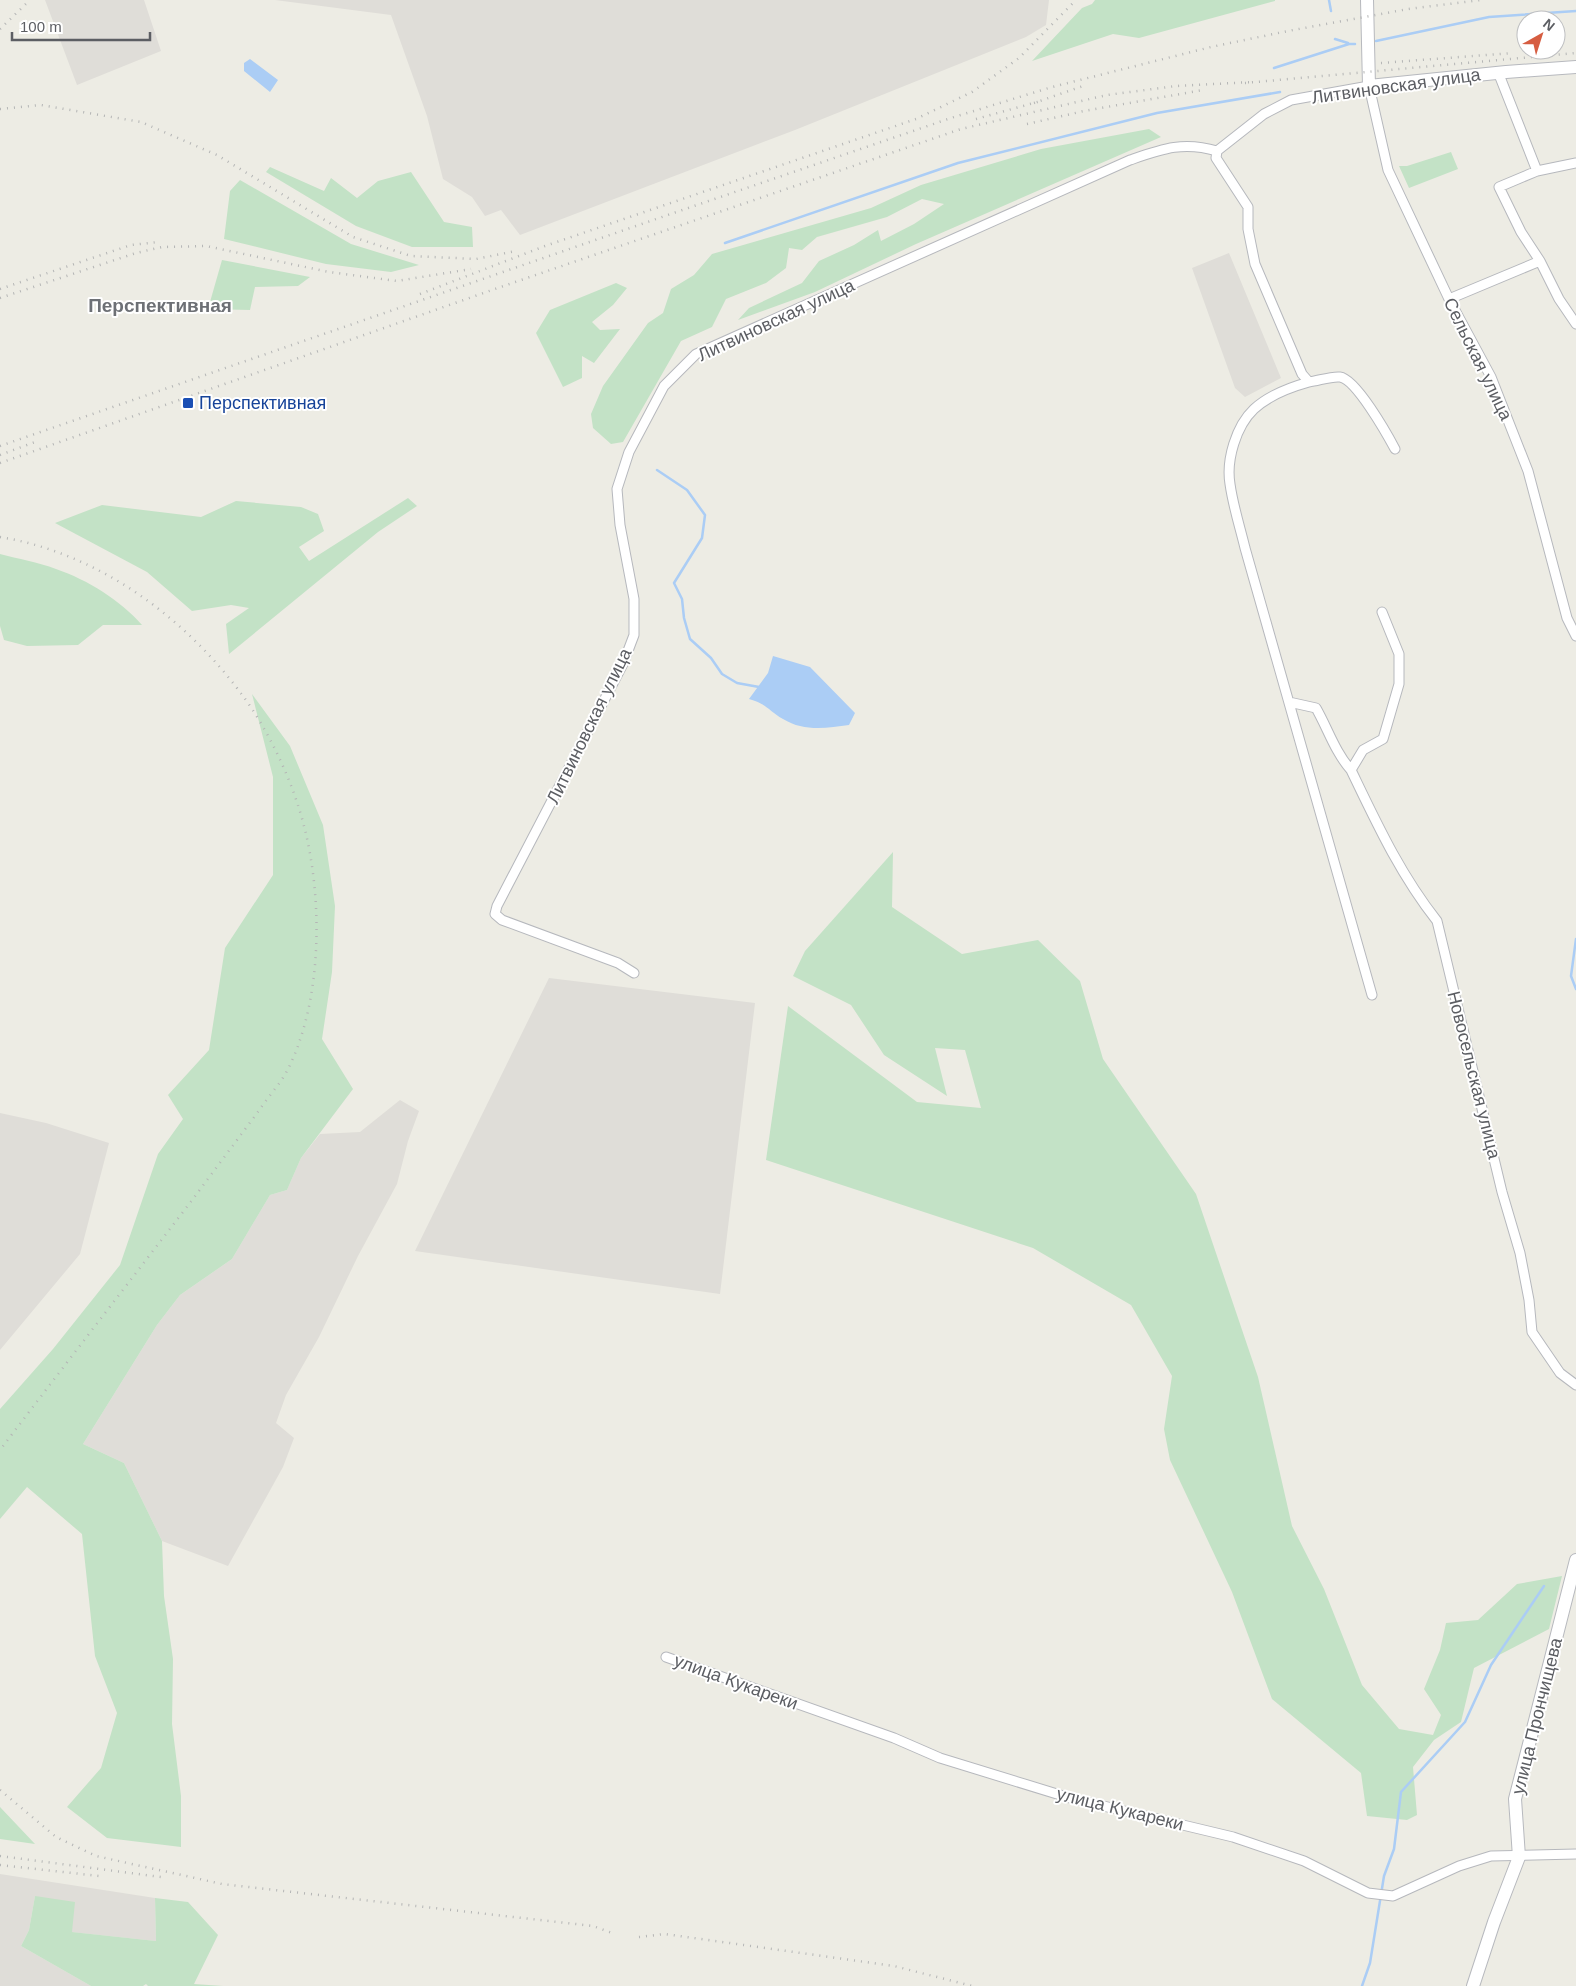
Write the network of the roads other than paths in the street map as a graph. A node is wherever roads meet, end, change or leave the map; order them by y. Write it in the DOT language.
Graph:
graph roads {
  1 [pos="1366,0"];
  2 [pos="1576,67"];
  3 [pos="1498,72"];
  4 [pos="1369,86"];
  5 [pos="1217,151"];
  6 [pos="1576,163"];
  7 [pos="1537,171"];
  8 [pos="1540,261"];
  9 [pos="1449,298"];
  10 [pos="1576,324"];
  11 [pos="1309,382"];
  12 [pos="1395,449"];
  13 [pos="1382,612"];
  14 [pos="1576,636"];
  15 [pos="1289,702"];
  16 [pos="1351,770"];
  17 [pos="634,973"];
  18 [pos="1372,995"];
  19 [pos="1576,1384"];
  20 [pos="1576,1560"];
  21 [pos="666,1657"];
  22 [pos="1576,1854"];
  23 [pos="1518,1857"];
  24 [pos="1473,1986"];
  1 -- 4 [label="street"];
  2 -- 3 [label="street, Литвиновская улица"];
  3 -- 4 [label="street, Литвиновская улица"];
  3 -- 7 [label="street"];
  4 -- 5 [label="street, Литвиновская улица"];
  4 -- 9 [label="street, Сельская улица"];
  5 -- 11 [label="street"];
  5 -- 17 [label="street, Литвиновская улица"];
  6 -- 7 [label="street"];
  7 -- 8 [label="street"];
  8 -- 9 [label="street"];
  8 -- 10 [label="street"];
  9 -- 14 [label="street, Сельская улица"];
  11 -- 12 [label="street"];
  11 -- 15 [label="street"];
  13 -- 16 [label="street"];
  15 -- 16 [label="street, Новосельская улица"];
  15 -- 18 [label="street"];
  16 -- 19 [label="street, Новосельская улица"];
  20 -- 23 [label="street, улица Прончищева"];
  21 -- 23 [label="street, улица Кукареки"];
  22 -- 23 [label="street, улица Кукареки"];
  23 -- 24 [label="street, улица Прончищева"];
}
